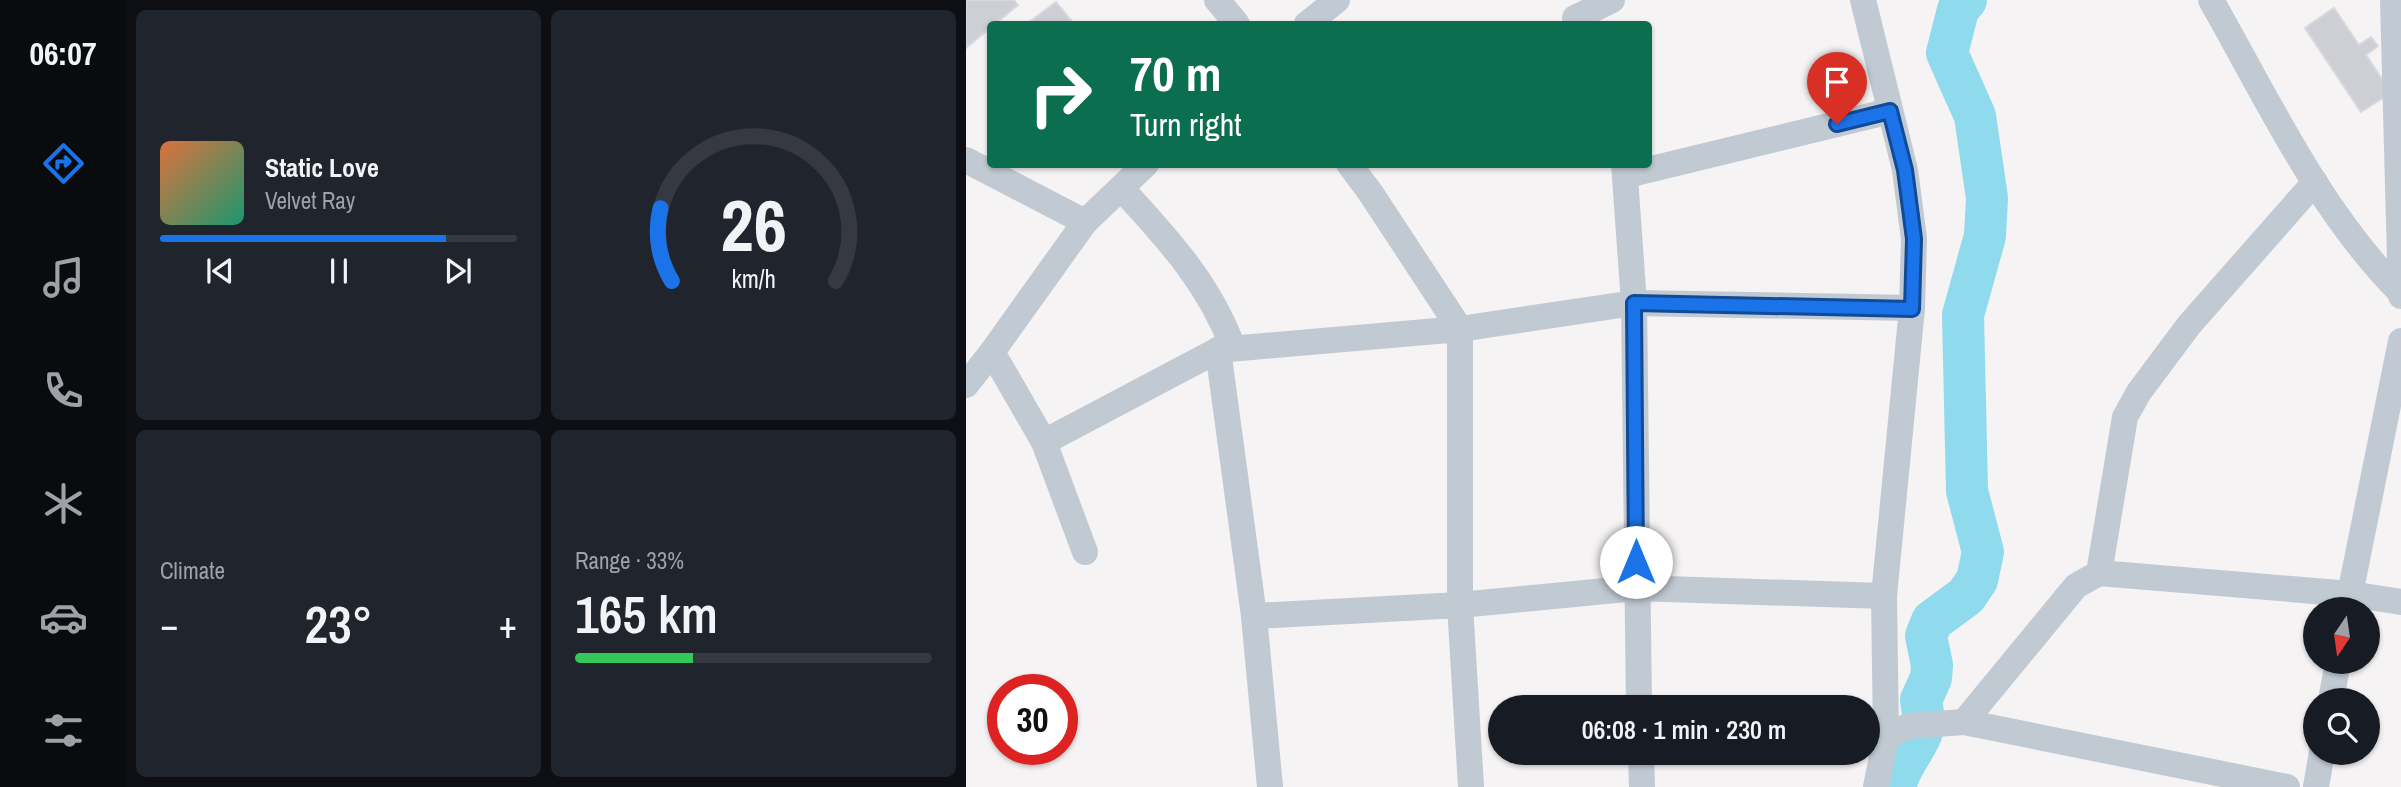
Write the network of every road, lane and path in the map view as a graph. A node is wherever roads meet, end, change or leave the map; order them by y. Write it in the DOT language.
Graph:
graph roads {
  1 [pos="1217,0"];
  2 [pos="1337,0"];
  3 [pos="1612,0"];
  4 [pos="1863,0"];
  5 [pos="2211,0"];
  6 [pos="2393,0"];
  7 [pos="1572,14"];
  8 [pos="1234,21"];
  9 [pos="1311,21"];
  10 [pos="1890,111"];
  11 [pos="966,160"];
  12 [pos="1652,164"];
  13 [pos="1142,168"];
  14 [pos="1352,168"];
  15 [pos="1626,170"];
  16 [pos="2315,182"];
  17 [pos="1122,189"];
  18 [pos="1085,222"];
  19 [pos="2401,294"];
  20 [pos="1634,303"];
  21 [pos="1912,309"];
  22 [pos="1460,329"];
  23 [pos="2401,341"];
  24 [pos="1226,349"];
  25 [pos="992,352"];
  26 [pos="966,385"];
  27 [pos="1044,442"];
  28 [pos="1085,552"];
  29 [pos="2099,573"];
  30 [pos="1636,587"];
  31 [pos="1884,596"];
  32 [pos="2313,597"];
  33 [pos="2350,597"];
  34 [pos="2380,602"];
  35 [pos="2401,602"];
  36 [pos="1460,606"];
  37 [pos="1254,616"];
  38 [pos="1639,695"];
  39 [pos="1964,722"];
  40 [pos="1885,737"];
  41 [pos="1641,765"];
  42 [pos="2320,765"];
  43 [pos="1270,787"];
  44 [pos="1471,787"];
  45 [pos="1642,787"];
  46 [pos="1876,787"];
  47 [pos="2287,787"];
  48 [pos="2316,787"];
  1 -- 8 [label="street"];
  2 -- 9 [label="street"];
  3 -- 7 [label="street"];
  4 -- 10 [label="street"];
  5 -- 16 [label="street"];
  6 -- 19 [label="street"];
  10 -- 12 [label="street"];
  10 -- 21 [label="street"];
  11 -- 18 [label="street"];
  13 -- 17 [label="street"];
  14 -- 22 [label="street"];
  15 -- 20 [label="street"];
  16 -- 19 [label="street"];
  16 -- 29 [label="street"];
  17 -- 18 [label="street"];
  17 -- 24 [label="street"];
  18 -- 25 [label="street"];
  20 -- 21 [label="street"];
  20 -- 22 [label="street"];
  20 -- 30 [label="street"];
  21 -- 31 [label="street"];
  22 -- 24 [label="street"];
  22 -- 36 [label="street"];
  23 -- 33 [label="street"];
  24 -- 27 [label="street"];
  24 -- 37 [label="street"];
  25 -- 26 [label="street"];
  25 -- 27 [label="street"];
  27 -- 28 [label="street"];
  29 -- 32 [label="street"];
  29 -- 39 [label="street"];
  30 -- 31 [label="street"];
  30 -- 36 [label="street"];
  30 -- 38 [label="street"];
  31 -- 40 [label="street"];
  34 -- 35 [label="street"];
  36 -- 37 [label="street"];
  36 -- 44 [label="street"];
  37 -- 43 [label="street"];
  39 -- 40 [label="street"];
  39 -- 47 [label="street"];
  40 -- 46 [label="street"];
  41 -- 45 [label="street"];
  42 -- 48 [label="street"];
}
